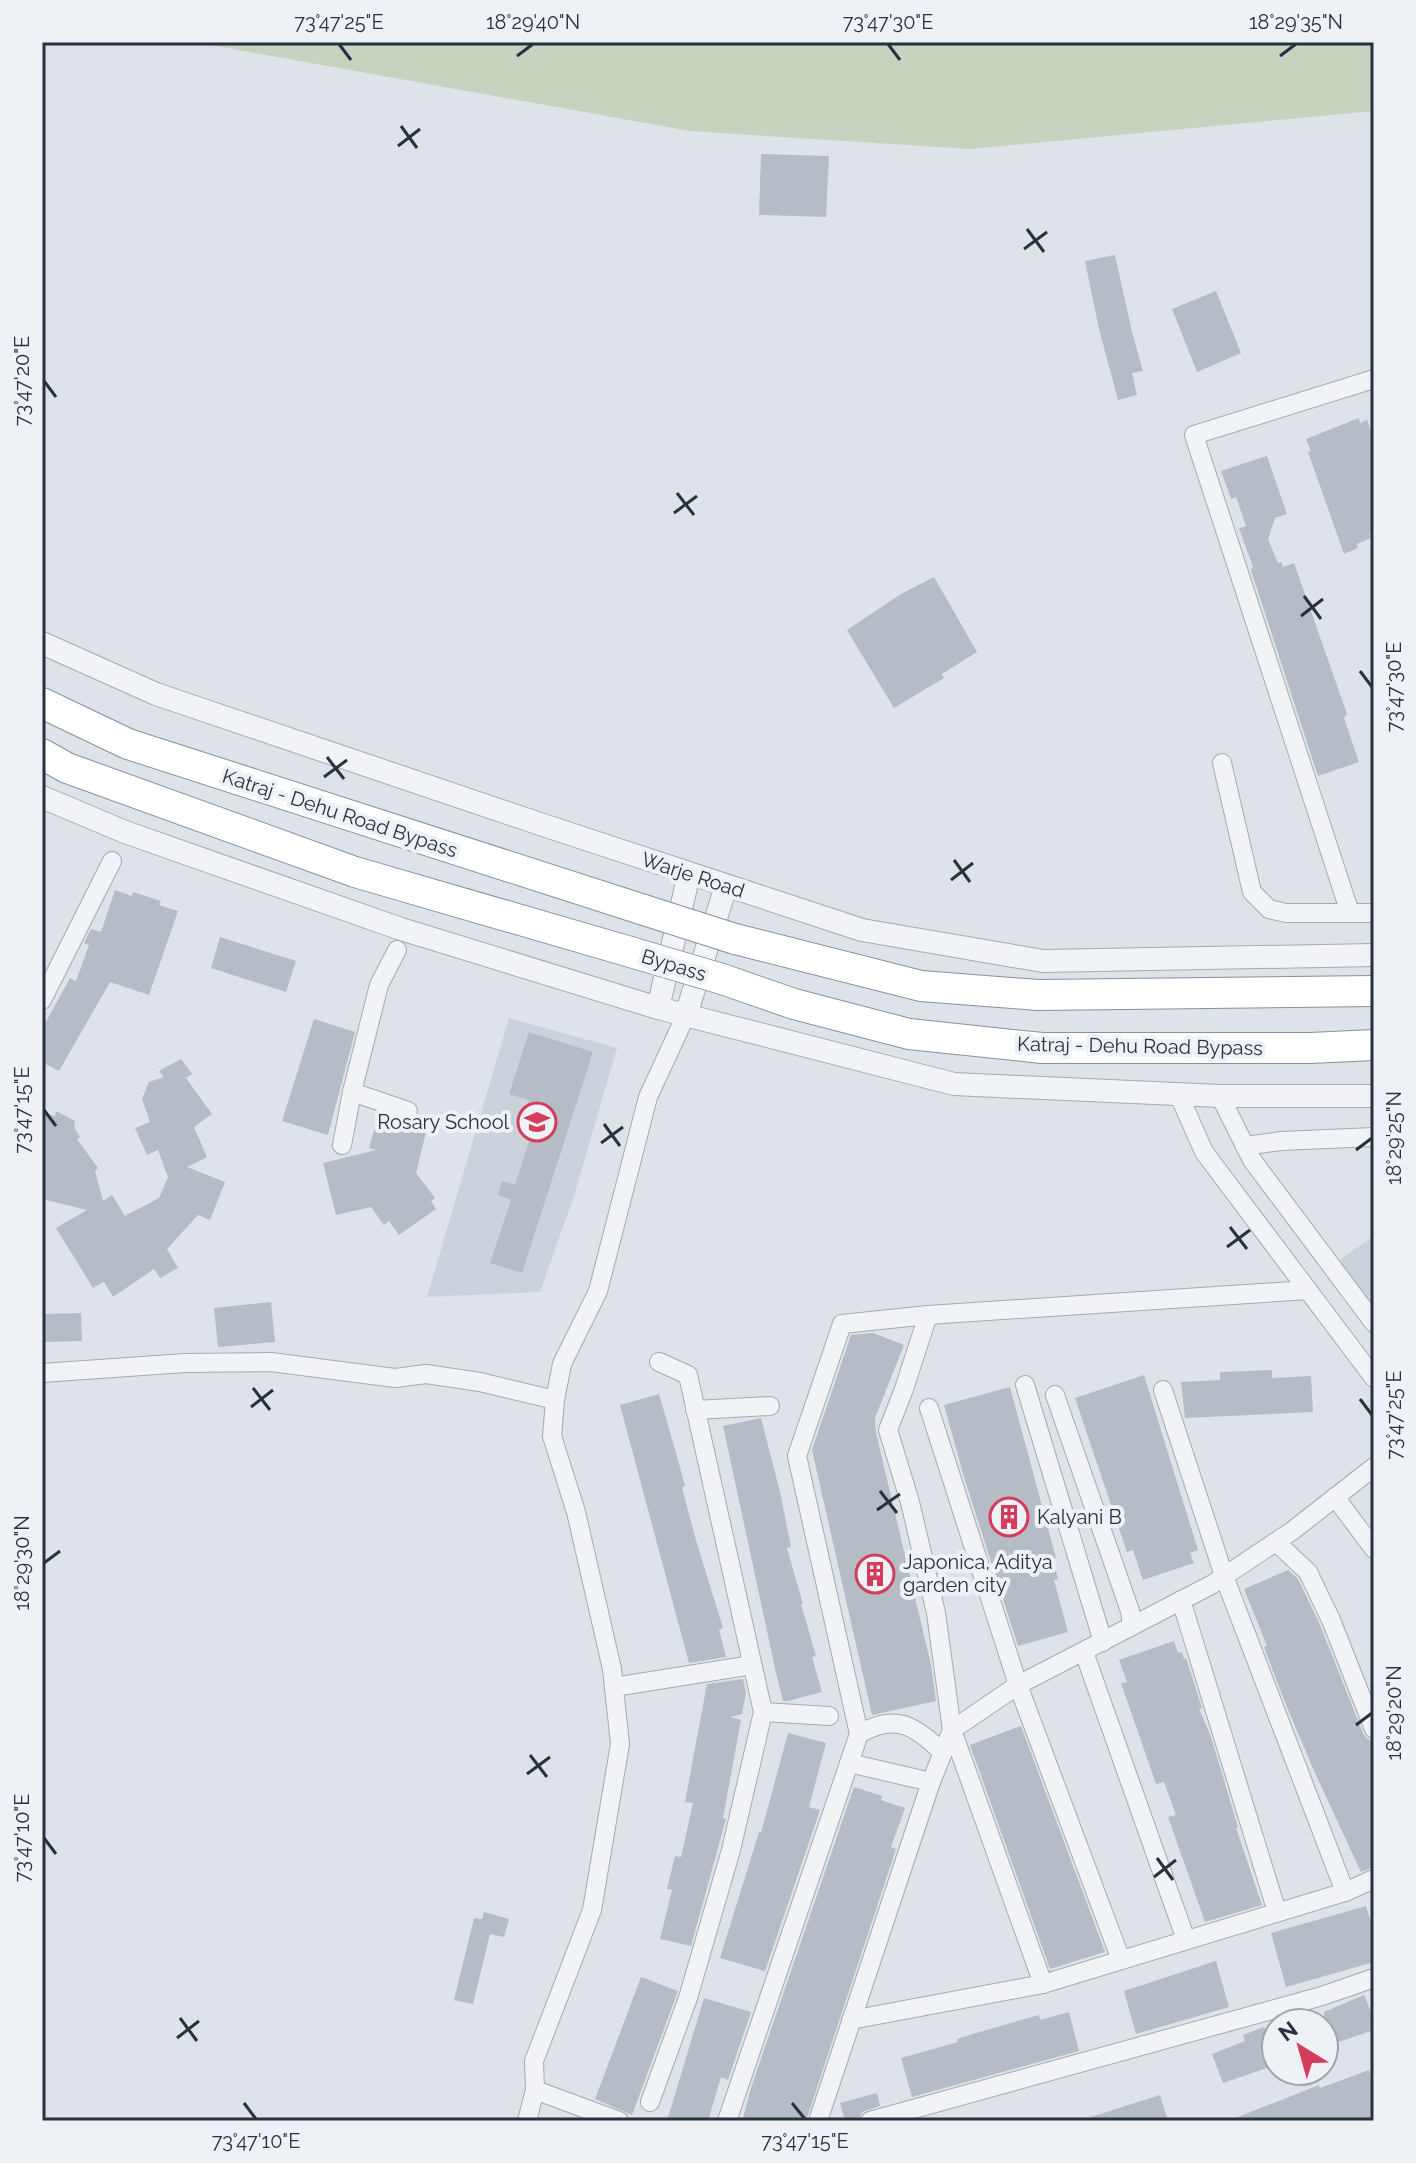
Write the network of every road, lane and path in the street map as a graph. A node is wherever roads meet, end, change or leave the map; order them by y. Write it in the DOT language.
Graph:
graph roads {
  1 [pos="1374,379"];
  2 [pos="42,643"];
  3 [pos="42,703"];
  4 [pos="42,754"];
  5 [pos="1222,763"];
  6 [pos="42,797"];
  7 [pos="112,861"];
  8 [pos="689,874"];
  9 [pos="726,886"];
  10 [pos="1350,913"];
  11 [pos="1374,913"];
  12 [pos="397,950"];
  13 [pos="1374,955"];
  14 [pos="722,979"];
  15 [pos="1374,991"];
  16 [pos="42,1000"];
  17 [pos="658,1008"];
  18 [pos="686,1015"];
  19 [pos="1374,1045"];
  20 [pos="352,1092"];
  21 [pos="1178,1093"];
  22 [pos="1220,1096"];
  23 [pos="1374,1096"];
  24 [pos="408,1111"];
  25 [pos="1374,1137"];
  26 [pos="342,1145"];
  27 [pos="1245,1146"];
  28 [pos="1308,1290"];
  29 [pos="928,1315"];
  30 [pos="1374,1323"];
  31 [pos="659,1362"];
  32 [pos="42,1373"];
  33 [pos="1374,1378"];
  34 [pos="1025,1385"];
  35 [pos="1163,1390"];
  36 [pos="1055,1395"];
  37 [pos="555,1400"];
  38 [pos="770,1406"];
  39 [pos="929,1408"];
  40 [pos="695,1410"];
  41 [pos="1374,1467"];
  42 [pos="1335,1497"];
  43 [pos="1276,1542"];
  44 [pos="1374,1549"];
  45 [pos="1224,1576"];
  46 [pos="1181,1600"];
  47 [pos="1132,1626"];
  48 [pos="1103,1642"];
  49 [pos="1084,1652"];
  50 [pos="752,1665"];
  51 [pos="1018,1685"];
  52 [pos="614,1687"];
  53 [pos="763,1712"];
  54 [pos="829,1716"];
  55 [pos="1374,1729"];
  56 [pos="952,1730"];
  57 [pos="859,1734"];
  58 [pos="943,1753"];
  59 [pos="849,1763"];
  60 [pos="931,1782"];
  61 [pos="1374,1879"];
  62 [pos="1345,1892"];
  63 [pos="1277,1912"];
  64 [pos="1186,1940"];
  65 [pos="1121,1960"];
  66 [pos="1374,1978"];
  67 [pos="1043,1984"];
  68 [pos="851,2020"];
  69 [pos="535,2090"];
  70 [pos="650,2102"];
  71 [pos="527,2121"];
  72 [pos="619,2121"];
  73 [pos="727,2121"];
  74 [pos="818,2121"];
  75 [pos="870,2121"];
  1 -- 10 [label="street"];
  2 -- 8 [label="street, Warje Road"];
  3 -- 15 [label="highway, Katraj - Dehu Road Bypass, bridge"];
  4 -- 14 [label="highway, Bypass, bridge"];
  5 -- 10 [label="street"];
  6 -- 17 [label="street"];
  7 -- 16 [label="street"];
  8 -- 9 [label="street, Warje Road"];
  8 -- 17 [label="street"];
  9 -- 13 [label="street, Warje Road"];
  9 -- 18 [label="street"];
  10 -- 11 [label="street"];
  12 -- 20 [label="street"];
  14 -- 19 [label="highway, Katraj - Dehu Road Bypass"];
  17 -- 18 [label="street"];
  18 -- 21 [label="street"];
  18 -- 37 [label="street"];
  20 -- 24 [label="street"];
  20 -- 26 [label="street"];
  21 -- 22 [label="street"];
  21 -- 28 [label="street"];
  22 -- 23 [label="street"];
  22 -- 27 [label="street"];
  25 -- 27 [label="street"];
  27 -- 30 [label="street"];
  28 -- 29 [label="street"];
  28 -- 33 [label="street"];
  29 -- 56 [label="street"];
  29 -- 57 [label="street"];
  31 -- 40 [label="street"];
  32 -- 37 [label="street"];
  34 -- 48 [label="street"];
  35 -- 45 [label="street"];
  36 -- 47 [label="street"];
  37 -- 52 [label="street"];
  38 -- 40 [label="street"];
  39 -- 51 [label="street"];
  40 -- 50 [label="street"];
  41 -- 42 [label="street"];
  42 -- 43 [label="street"];
  42 -- 44 [label="street"];
  43 -- 45 [label="street"];
  43 -- 55 [label="street"];
  45 -- 46 [label="street"];
  45 -- 62 [label="street"];
  46 -- 47 [label="street"];
  46 -- 63 [label="street"];
  47 -- 48 [label="street"];
  48 -- 49 [label="street"];
  49 -- 51 [label="street"];
  49 -- 64 [label="street"];
  50 -- 52 [label="street"];
  50 -- 53 [label="street"];
  51 -- 56 [label="street"];
  51 -- 65 [label="street"];
  52 -- 69 [label="street"];
  53 -- 54 [label="street"];
  53 -- 70 [label="street"];
  56 -- 58 [label="street"];
  56 -- 67 [label="street"];
  57 -- 58 [label="street"];
  57 -- 59 [label="street"];
  58 -- 60 [label="street"];
  59 -- 60 [label="street"];
  59 -- 73 [label="street"];
  60 -- 68 [label="street"];
  61 -- 62 [label="street"];
  62 -- 63 [label="street"];
  63 -- 64 [label="street"];
  64 -- 65 [label="street"];
  65 -- 67 [label="street"];
  66 -- 75 [label="street"];
  67 -- 68 [label="street"];
  68 -- 74 [label="street"];
  69 -- 71 [label="street"];
  69 -- 72 [label="street"];
}
